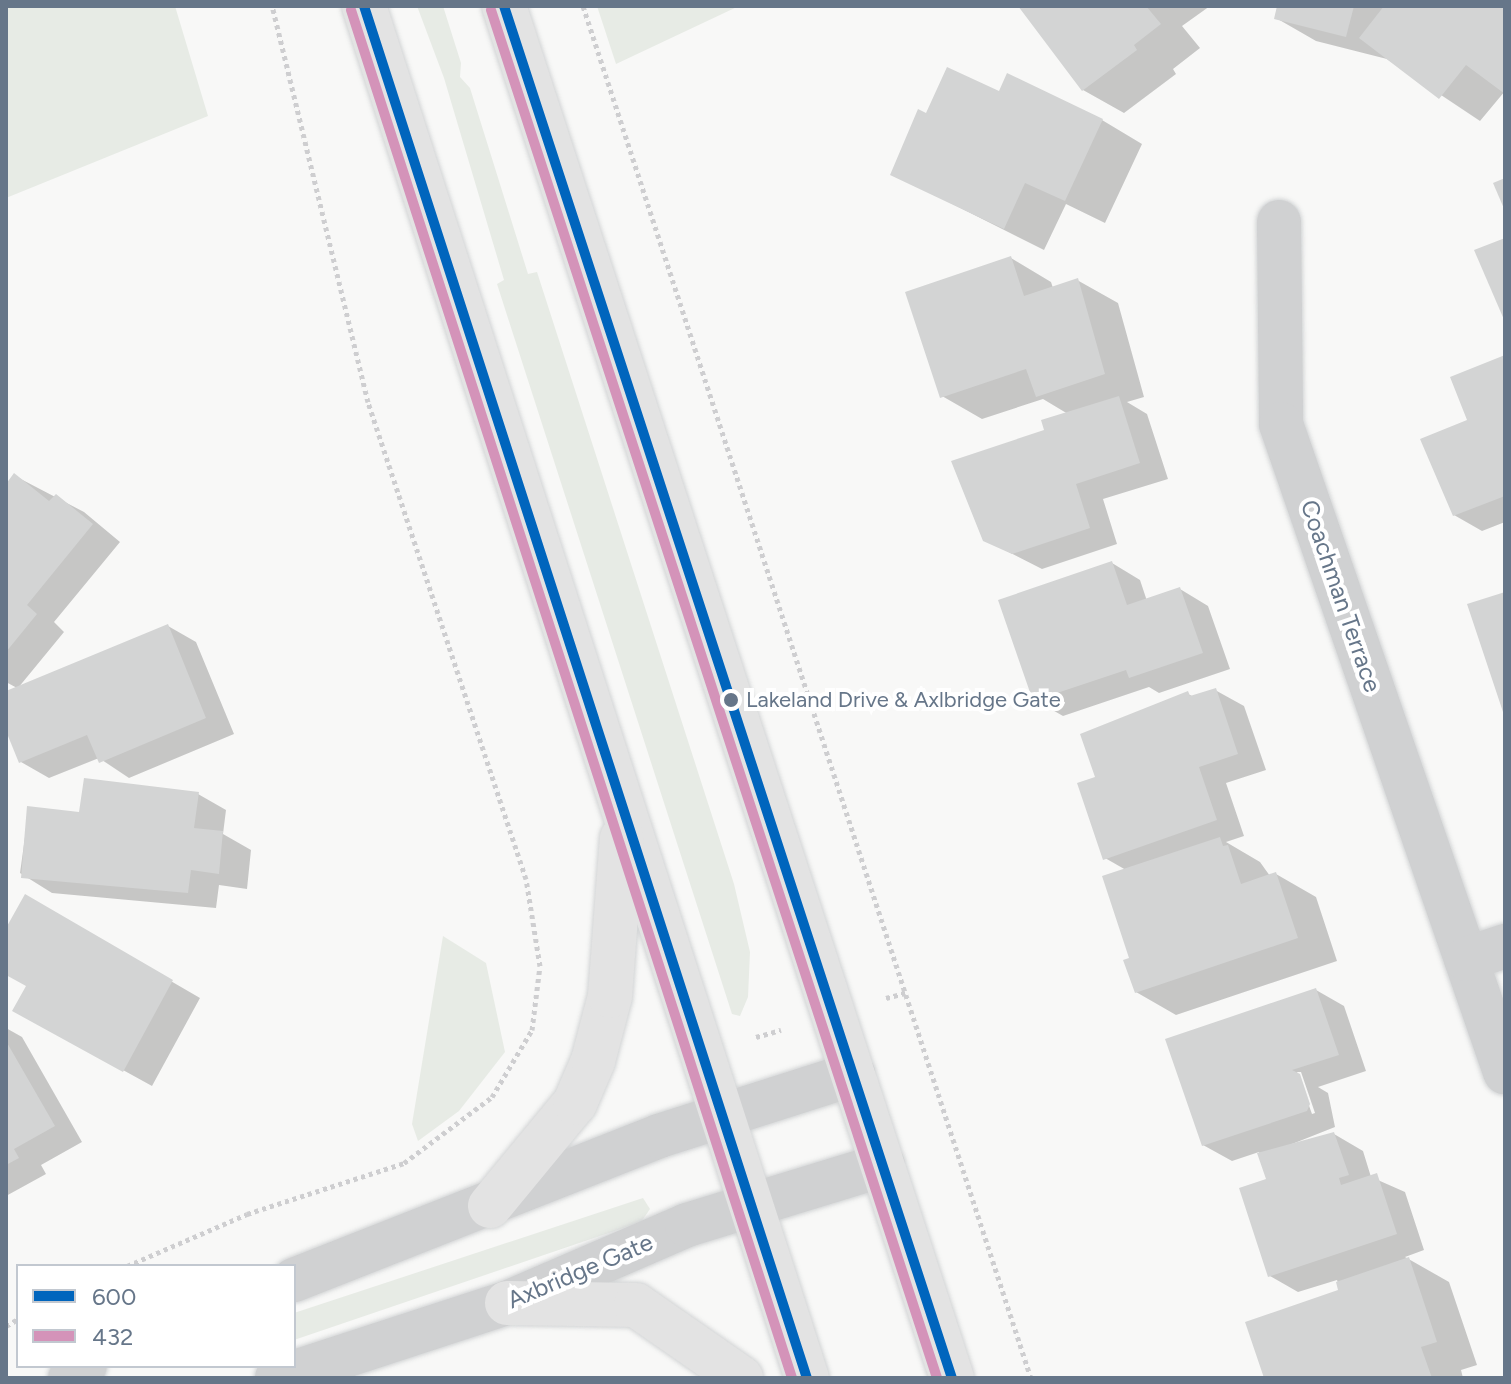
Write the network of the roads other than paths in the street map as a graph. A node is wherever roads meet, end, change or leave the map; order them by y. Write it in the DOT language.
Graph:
graph roads {
  1 [pos="364,6"];
  2 [pos="504,6"];
  3 [pos="1279,222"];
  4 [pos="624,815"];
  5 [pos="1486,953"];
  6 [pos="1505,1072"];
  7 [pos="853,1074"];
  8 [pos="722,1115"];
  9 [pos="883,1165"];
  10 [pos="490,1206"];
  11 [pos="751,1206"];
  12 [pos="296,1279"];
  13 [pos="507,1303"];
  14 [pos="277,1378"];
  15 [pos="741,1378"];
  16 [pos="807,1378"];
  17 [pos="952,1378"];
  1 -- 4 [label="main road"];
  2 -- 7 [label="main road"];
  3 -- 5 [label="street, Coachman Terrace"];
  4 -- 8 [label="main road"];
  4 -- 10 [label="main road"];
  5 -- 6 [label="street, Coachman Terrace"];
  7 -- 8 [label="street"];
  7 -- 9 [label="main road"];
  8 -- 10 [label="street"];
  8 -- 11 [label="main road"];
  9 -- 11 [label="street, Axbridge Gate"];
  9 -- 17 [label="main road"];
  10 -- 12 [label="street"];
  11 -- 13 [label="street, Axbridge Gate"];
  11 -- 16 [label="main road"];
  13 -- 14 [label="street, Axbridge Gate"];
  13 -- 15 [label="main road"];
}
